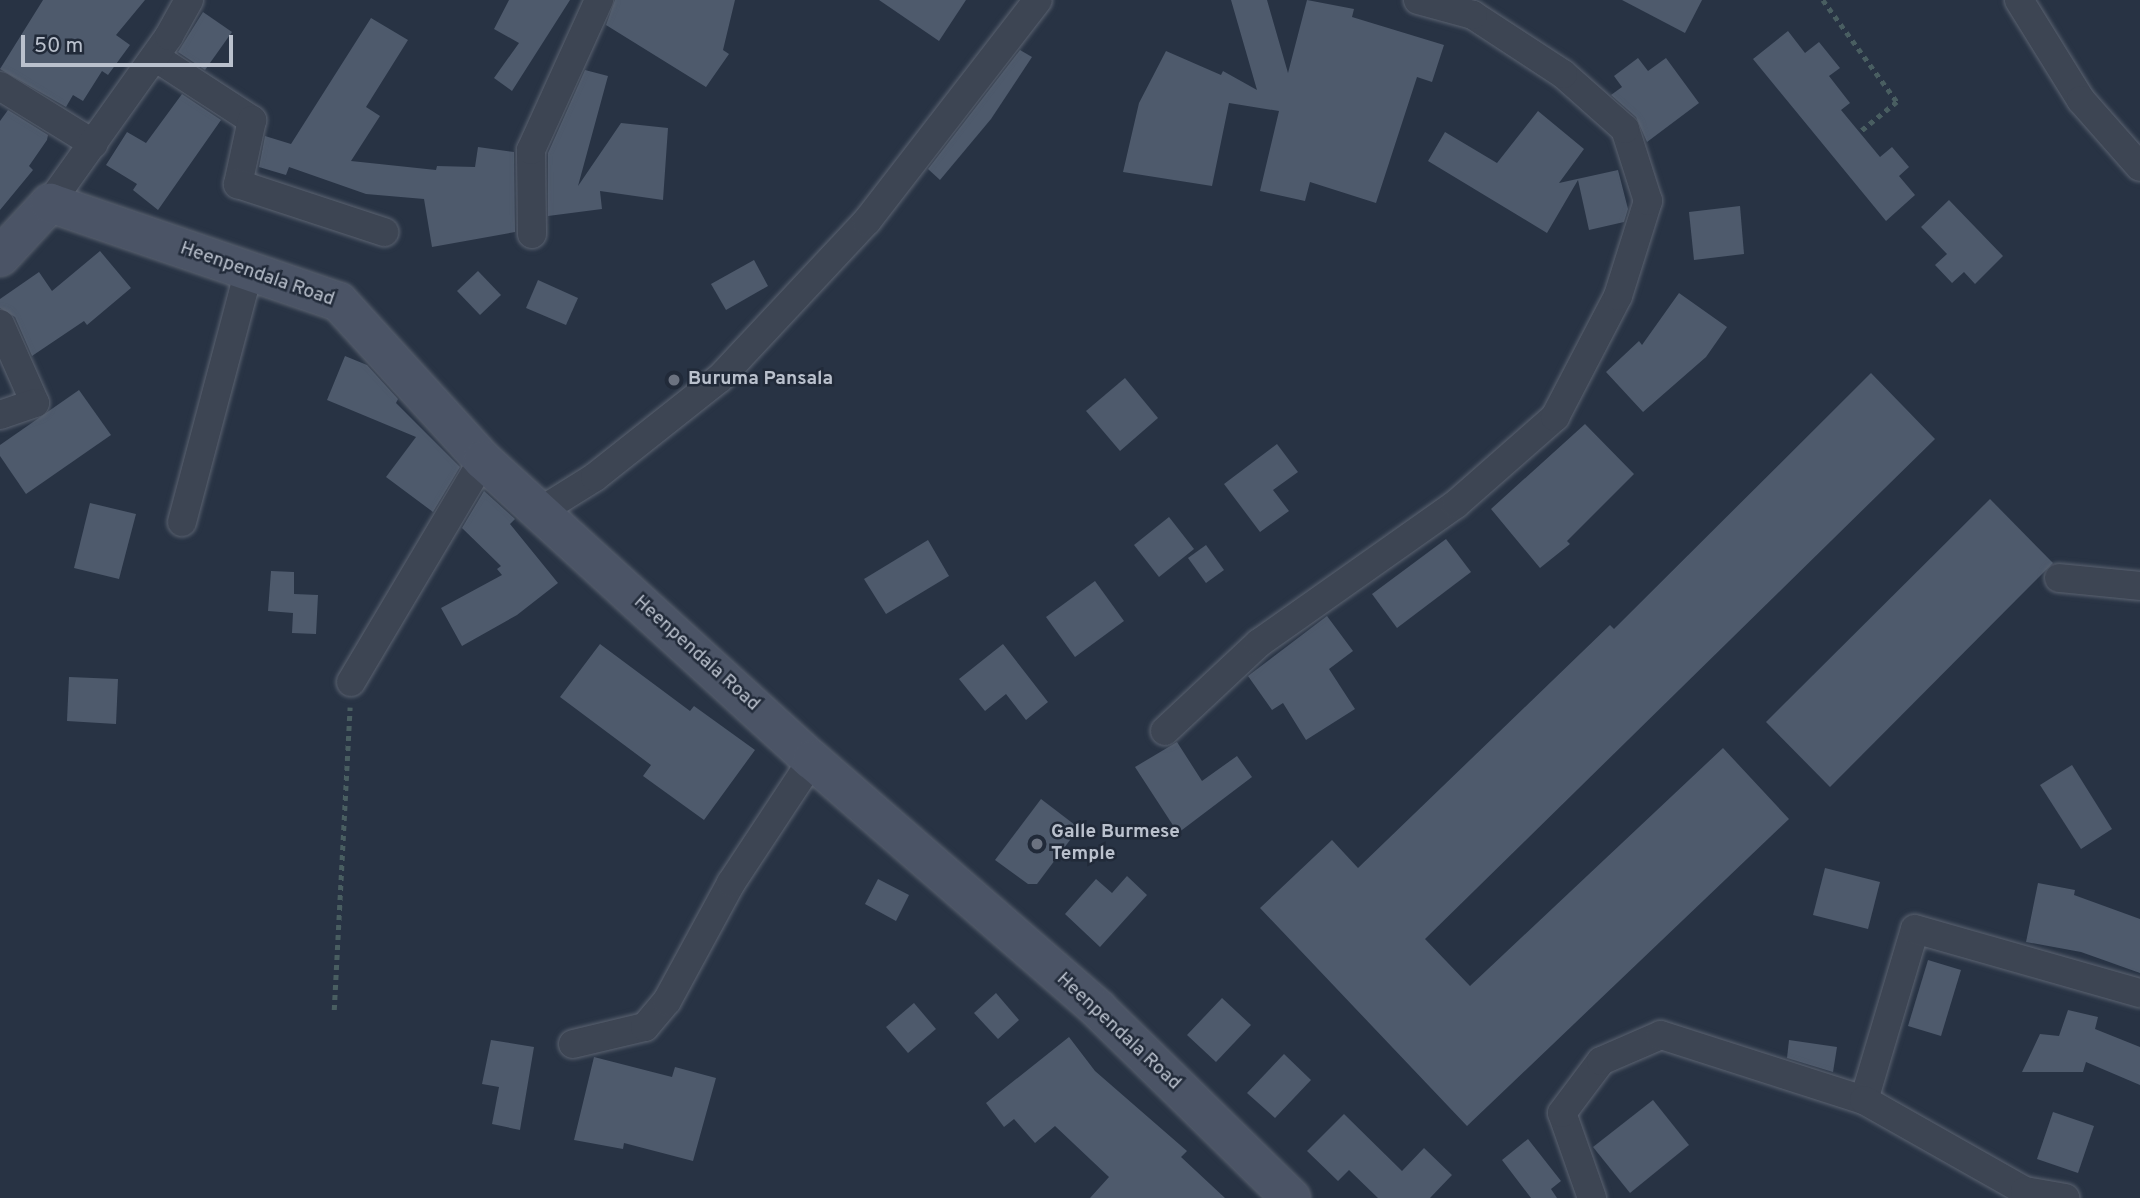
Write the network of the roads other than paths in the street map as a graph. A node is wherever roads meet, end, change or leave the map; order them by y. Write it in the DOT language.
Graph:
graph roads {
  1 [pos="189,0"];
  2 [pos="599,0"];
  3 [pos="1038,0"];
  4 [pos="1418,0"];
  5 [pos="2019,0"];
  6 [pos="155,57"];
  7 [pos="0,86"];
  8 [pos="94,144"];
  9 [pos="2140,167"];
  10 [pos="50,203"];
  11 [pos="384,232"];
  12 [pos="532,234"];
  13 [pos="0,257"];
  14 [pos="249,271"];
  15 [pos="0,324"];
  16 [pos="0,415"];
  17 [pos="483,460"];
  18 [pos="539,512"];
  19 [pos="182,522"];
  20 [pos="2059,578"];
  21 [pos="2140,586"];
  22 [pos="351,682"];
  23 [pos="1165,731"];
  24 [pos="812,760"];
  25 [pos="2140,993"];
  26 [pos="573,1044"];
  27 [pos="1864,1100"];
  28 [pos="1291,1198"];
  29 [pos="1592,1198"];
  30 [pos="2065,1198"];
  1 -- 6 [label="street"];
  2 -- 12 [label="street"];
  3 -- 18 [label="street"];
  4 -- 23 [label="street"];
  5 -- 9 [label="street"];
  6 -- 8 [label="street"];
  6 -- 11 [label="street"];
  7 -- 8 [label="street"];
  8 -- 10 [label="street"];
  10 -- 13 [label="street"];
  10 -- 14 [label="street, Heenpendala Road"];
  14 -- 17 [label="street, Heenpendala Road"];
  14 -- 19 [label="street"];
  15 -- 16 [label="street"];
  17 -- 18 [label="street, Heenpendala Road"];
  17 -- 22 [label="street"];
  18 -- 24 [label="street, Heenpendala Road"];
  20 -- 21 [label="street"];
  24 -- 26 [label="street"];
  24 -- 28 [label="street, Heenpendala Road"];
  25 -- 27 [label="street"];
  27 -- 29 [label="street"];
  27 -- 30 [label="street"];
}
